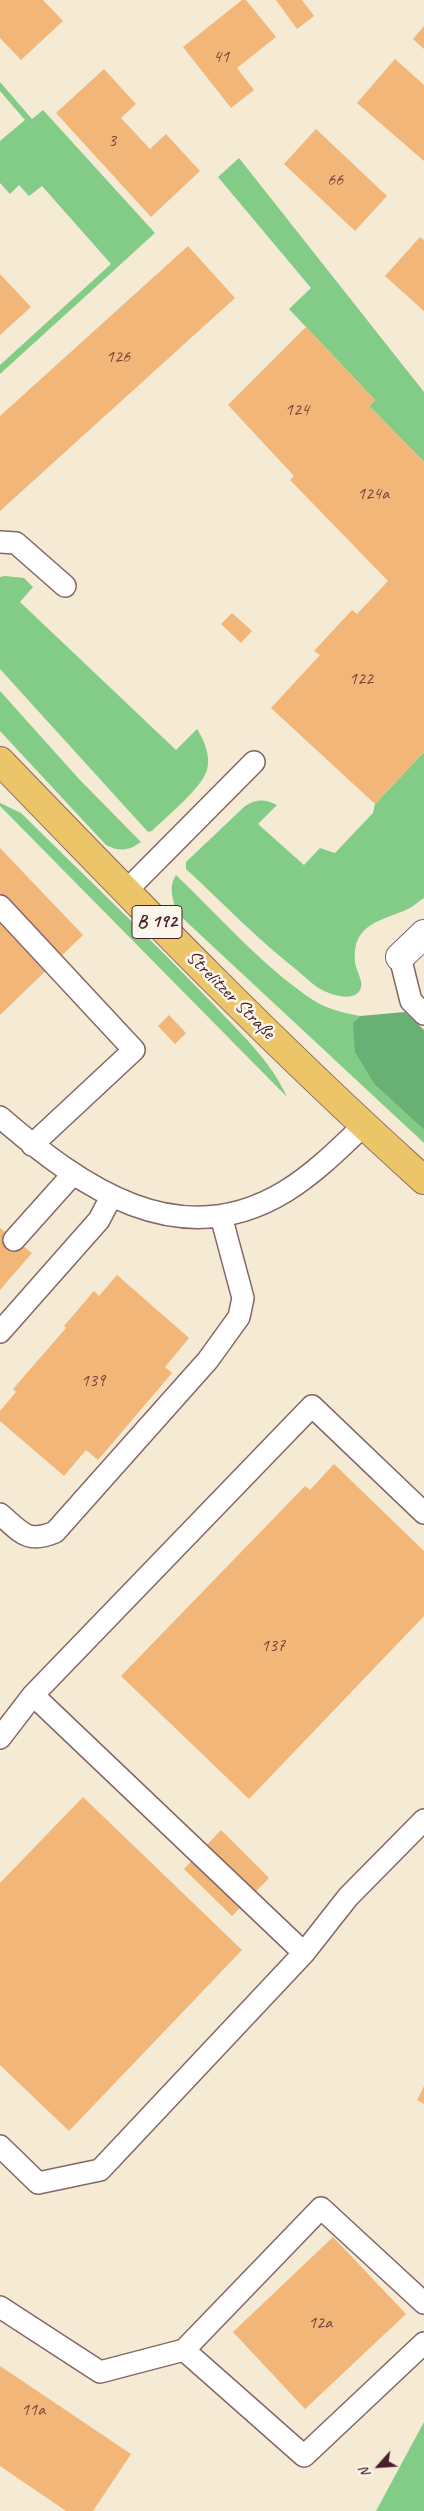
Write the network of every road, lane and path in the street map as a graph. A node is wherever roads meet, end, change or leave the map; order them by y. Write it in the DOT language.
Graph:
graph roads {
  1 [pos="0,542"];
  2 [pos="64,586"];
  3 [pos="0,761"];
  4 [pos="254,762"];
  5 [pos="126,891"];
  6 [pos="0,906"];
  7 [pos="424,934"];
  8 [pos="400,957"];
  9 [pos="424,1014"];
  10 [pos="0,1117"];
  11 [pos="364,1125"];
  12 [pos="32,1144"];
  13 [pos="73,1174"];
  14 [pos="424,1180"];
  15 [pos="111,1197"];
  16 [pos="221,1216"];
  17 [pos="14,1240"];
  18 [pos="0,1332"];
  19 [pos="424,1512"];
  20 [pos="0,1514"];
  21 [pos="33,1695"];
  22 [pos="0,1738"];
  23 [pos="424,1820"];
  24 [pos="304,1953"];
  25 [pos="0,2146"];
  26 [pos="424,2303"];
  27 [pos="0,2307"];
  28 [pos="424,2342"];
  29 [pos="184,2350"];
  1 -- 2 [label="lane"];
  3 -- 5 [label="main road, Strelitzer Straße / B 192"];
  4 -- 5 [label="lane"];
  5 -- 11 [label="main road, Strelitzer Straße / B 192"];
  6 -- 12 [label="lane"];
  7 -- 8 [label="street"];
  8 -- 9 [label="lane"];
  10 -- 12 [label="lane"];
  11 -- 14 [label="main road, Strelitzer Straße / B 192"];
  11 -- 16 [label="lane"];
  12 -- 13 [label="lane"];
  13 -- 15 [label="lane"];
  13 -- 17 [label="lane"];
  15 -- 16 [label="lane"];
  15 -- 18 [label="lane"];
  16 -- 20 [label="lane"];
  19 -- 21 [label="lane"];
  21 -- 22 [label="lane"];
  21 -- 24 [label="lane"];
  23 -- 24 [label="lane"];
  24 -- 25 [label="lane"];
  26 -- 29 [label="lane"];
  27 -- 29 [label="lane"];
  28 -- 29 [label="lane"];
}
